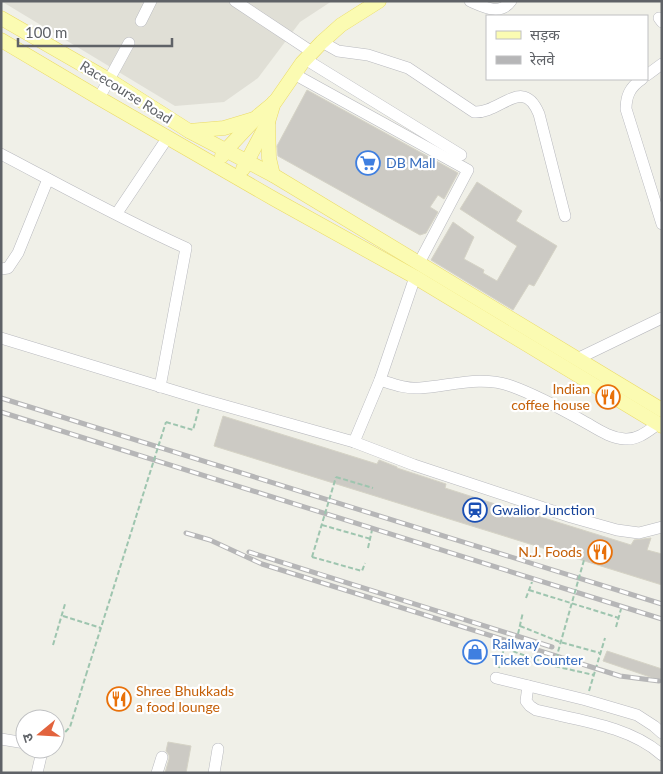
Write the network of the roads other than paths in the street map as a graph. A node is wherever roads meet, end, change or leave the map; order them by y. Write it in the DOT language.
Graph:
graph roads {
  1 [pos="151,1"];
  2 [pos="235,1"];
  3 [pos="470,1"];
  4 [pos="511,1"];
  5 [pos="372,3"];
  6 [pos="1,18"];
  7 [pos="141,21"];
  8 [pos="1,40"];
  9 [pos="129,43"];
  10 [pos="313,51"];
  11 [pos="662,64"];
  12 [pos="294,74"];
  13 [pos="648,74"];
  14 [pos="109,80"];
  15 [pos="640,80"];
  16 [pos="99,98"];
  17 [pos="262,120"];
  18 [pos="189,131"];
  19 [pos="168,138"];
  20 [pos="226,150"];
  21 [pos="1,154"];
  22 [pos="461,155"];
  23 [pos="247,162"];
  24 [pos="217,166"];
  25 [pos="273,176"];
  26 [pos="238,178"];
  27 [pos="48,179"];
  28 [pos="117,214"];
  29 [pos="565,216"];
  30 [pos="662,224"];
  31 [pos="419,263"];
  32 [pos="1,269"];
  33 [pos="415,277"];
  34 [pos="662,318"];
  35 [pos="1,338"];
  36 [pos="577,359"];
  37 [pos="380,380"];
  38 [pos="160,387"];
  39 [pos="661,420"];
  40 [pos="354,442"];
  41 [pos="662,528"];
  42 [pos="496,678"];
  43 [pos="528,686"];
  44 [pos="662,734"];
  45 [pos="1,739"];
  46 [pos="15,742"];
  47 [pos="218,749"];
  48 [pos="662,755"];
  49 [pos="162,757"];
  50 [pos="40,759"];
  51 [pos="37,773"];
  52 [pos="157,773"];
  53 [pos="214,773"];
  1 -- 7 [label="street"];
  2 -- 10 [label="street"];
  3 -- 4 [label="street"];
  5 -- 10 [label="main road"];
  6 -- 14 [label="main road, Racecourse Road"];
  8 -- 16 [label="main road, Racecourse Road"];
  9 -- 14 [label="street"];
  10 -- 12 [label="main road"];
  10 -- 22 [label="street"];
  10 -- 29 [label="street"];
  11 -- 13 [label="street"];
  12 -- 17 [label="main road"];
  12 -- 31 [label="street"];
  14 -- 16 [label="street"];
  14 -- 18 [label="main road, Racecourse Road"];
  15 -- 30 [label="street"];
  16 -- 19 [label="main road, Racecourse Road"];
  17 -- 18 [label="main road"];
  17 -- 20 [label="main road"];
  17 -- 23 [label="main road"];
  17 -- 25 [label="main road"];
  18 -- 20 [label="main road, Racecourse Road"];
  19 -- 24 [label="main road, Racecourse Road"];
  19 -- 28 [label="street"];
  20 -- 23 [label="main road, Racecourse Road"];
  20 -- 24 [label="main road"];
  21 -- 27 [label="street"];
  23 -- 25 [label="main road, Racecourse Road"];
  23 -- 26 [label="main road"];
  24 -- 26 [label="main road, Racecourse Road"];
  25 -- 31 [label="main road, Racecourse Road"];
  26 -- 33 [label="main road, Racecourse Road"];
  27 -- 28 [label="street"];
  27 -- 32 [label="street"];
  28 -- 38 [label="street"];
  31 -- 36 [label="main road, Racecourse Road"];
  33 -- 37 [label="street"];
  33 -- 39 [label="main road, Racecourse Road"];
  34 -- 36 [label="street"];
  35 -- 38 [label="street"];
  36 -- 39 [label="main road, Racecourse Road"];
  37 -- 39 [label="street"];
  37 -- 40 [label="street"];
  38 -- 40 [label="street"];
  40 -- 41 [label="street"];
  42 -- 43 [label="street"];
  43 -- 44 [label="street"];
  43 -- 48 [label="street"];
  45 -- 46 [label="street"];
  47 -- 53 [label="street"];
  49 -- 52 [label="street"];
  50 -- 51 [label="street"];
}
